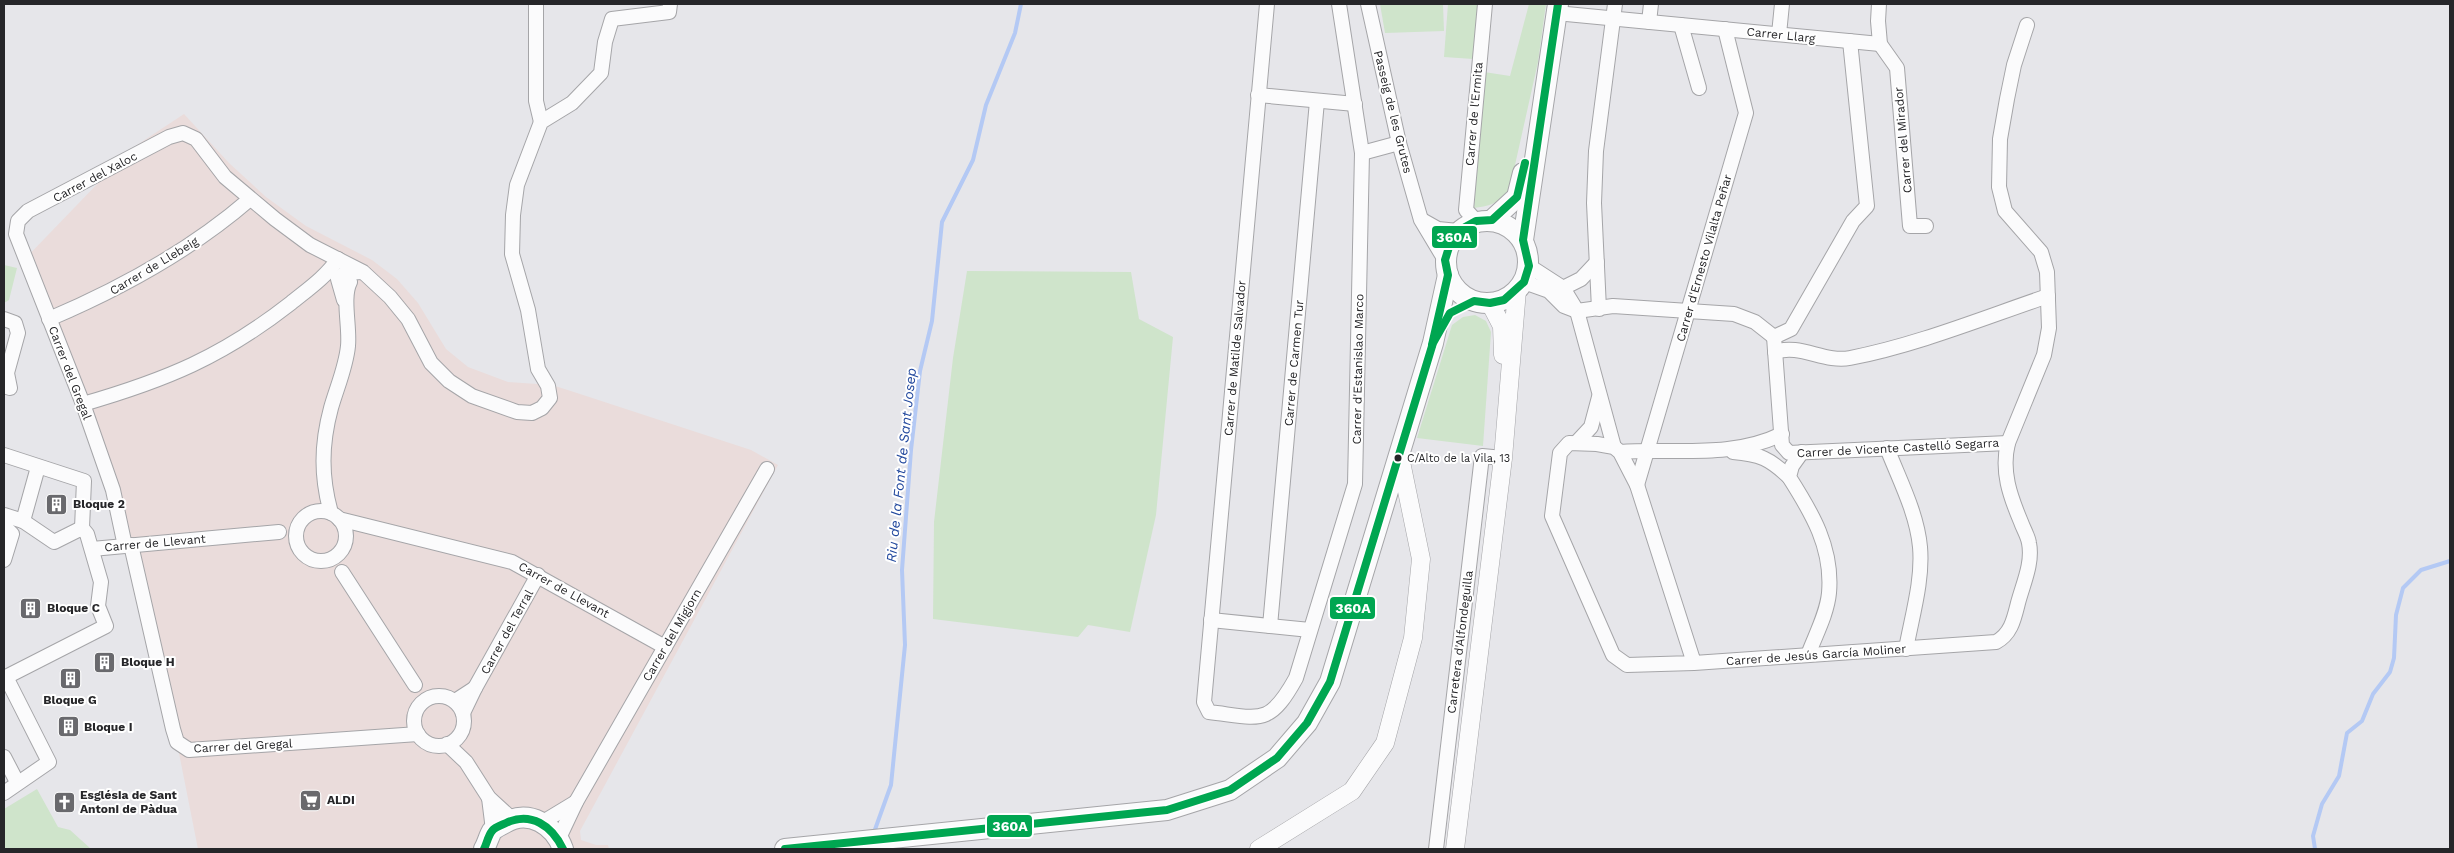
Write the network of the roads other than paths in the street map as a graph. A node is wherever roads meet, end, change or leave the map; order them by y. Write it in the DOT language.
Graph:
graph roads {
  1 [pos="536,4"];
  2 [pos="670,4"];
  3 [pos="1266,4"];
  4 [pos="1339,4"];
  5 [pos="1368,4"];
  6 [pos="1484,4"];
  7 [pos="1616,4"];
  8 [pos="1651,4"];
  9 [pos="1782,4"];
  10 [pos="1879,4"];
  11 [pos="1557,8"];
  12 [pos="1614,18"];
  13 [pos="1649,22"];
  14 [pos="1681,25"];
  15 [pos="2027,25"];
  16 [pos="1725,29"];
  17 [pos="1780,34"];
  18 [pos="1850,41"];
  19 [pos="1880,44"];
  20 [pos="1548,79"];
  21 [pos="1699,88"];
  22 [pos="1258,95"];
  23 [pos="1317,101"];
  24 [pos="1355,104"];
  25 [pos="541,122"];
  26 [pos="1399,143"];
  27 [pos="1362,154"];
  28 [pos="250,199"];
  29 [pos="1421,220"];
  30 [pos="1484,221"];
  31 [pos="1926,226"];
  32 [pos="17,230"];
  33 [pos="1458,232"];
  34 [pos="1523,240"];
  35 [pos="1597,262"];
  36 [pos="1447,268"];
  37 [pos="342,274"];
  38 [pos="1523,279"];
  39 [pos="1563,288"];
  40 [pos="2048,296"];
  41 [pos="1482,302"];
  42 [pos="1599,309"];
  43 [pos="1688,311"];
  44 [pos="1576,312"];
  45 [pos="4,319"];
  46 [pos="49,319"];
  47 [pos="1791,329"];
  48 [pos="1774,337"];
  49 [pos="1433,343"];
  50 [pos="1803,351"];
  51 [pos="1775,352"];
  52 [pos="4,386"];
  53 [pos="1599,394"];
  54 [pos="83,404"];
  55 [pos="1505,414"];
  56 [pos="1782,434"];
  57 [pos="1577,442"];
  58 [pos="2008,443"];
  59 [pos="1888,448"];
  60 [pos="1617,449"];
  61 [pos="1648,450"];
  62 [pos="1720,451"];
  63 [pos="1796,453"];
  64 [pos="4,455"];
  65 [pos="1400,456"];
  66 [pos="1503,458"];
  67 [pos="38,467"];
  68 [pos="768,469"];
  69 [pos="1789,477"];
  70 [pos="323,486"];
  71 [pos="1637,486"];
  72 [pos="315,512"];
  73 [pos="4,515"];
  74 [pos="335,516"];
  75 [pos="23,520"];
  76 [pos="299,524"];
  77 [pos="370,525"];
  78 [pos="4,526"];
  79 [pos="82,528"];
  80 [pos="279,532"];
  81 [pos="346,533"];
  82 [pos="297,542"];
  83 [pos="128,546"];
  84 [pos="92,549"];
  85 [pos="338,554"];
  86 [pos="4,560"];
  87 [pos="324,560"];
  88 [pos="342,572"];
  89 [pos="538,575"];
  90 [pos="1211,620"];
  91 [pos="1270,626"];
  92 [pos="1310,630"];
  93 [pos="665,647"];
  94 [pos="1906,649"];
  95 [pos="1808,656"];
  96 [pos="1694,663"];
  97 [pos="5,677"];
  98 [pos="415,685"];
  99 [pos="475,688"];
  100 [pos="433,697"];
  101 [pos="454,701"];
  102 [pos="419,706"];
  103 [pos="463,713"];
  104 [pos="1265,716"];
  105 [pos="416,728"];
  106 [pos="453,740"];
  107 [pos="4,757"];
  108 [pos="17,782"];
  109 [pos="4,793"];
  110 [pos="489,798"];
  111 [pos="576,802"];
  112 [pos="512,819"];
  113 [pos="543,822"];
  114 [pos="493,830"];
  115 [pos="561,844"];
  116 [pos="484,849"];
  117 [pos="785,849"];
  118 [pos="1259,849"];
  119 [pos="1436,849"];
  120 [pos="1455,849"];
  1 -- 25 [label="street"];
  2 -- 25 [label="street"];
  3 -- 22 [label="street, Carrer de Matilde Salvador"];
  4 -- 24 [label="street, Carrer d'Estanislao Marco"];
  5 -- 26 [label="street, Passeig de les Grutes"];
  6 -- 30 [label="street, Carrer de l'Ermita"];
  7 -- 12 [label="street"];
  8 -- 13 [label="street"];
  9 -- 17 [label="street"];
  10 -- 19 [label="street"];
  11 -- 12 [label="street, Carrer Llarg"];
  11 -- 20 [label="main road"];
  12 -- 13 [label="street, Carrer Llarg"];
  12 -- 35 [label="street"];
  13 -- 14 [label="street, Carrer Llarg"];
  14 -- 16 [label="street, Carrer Llarg"];
  14 -- 21 [label="street"];
  15 -- 40 [label="street"];
  16 -- 17 [label="street, Carrer Llarg"];
  16 -- 43 [label="street, Carrer d'Ernesto Vilalta Peñar"];
  17 -- 18 [label="street, Carrer Llarg"];
  18 -- 19 [label="street, Carrer Llarg"];
  18 -- 47 [label="street"];
  19 -- 31 [label="street, Carrer del Mirador"];
  20 -- 30 [label="main road"];
  20 -- 34 [label="main road"];
  22 -- 23 [label="street"];
  22 -- 90 [label="street, Carrer de Matilde Salvador"];
  23 -- 24 [label="street"];
  23 -- 91 [label="street, Carrer de Carmen Tur"];
  24 -- 27 [label="street, Carrer d'Estanislao Marco"];
  25 -- 37 [label="street"];
  26 -- 27 [label="street"];
  26 -- 29 [label="street, Passeig de les Grutes"];
  27 -- 92 [label="street, Carrer d'Estanislao Marco"];
  28 -- 32 [label="street, Carrer del Xaloc"];
  28 -- 37 [label="street"];
  28 -- 46 [label="street, Carrer de Llebeig"];
  29 -- 33 [label="street"];
  29 -- 36 [label="street, Passeig de les Grutes"];
  30 -- 33 [label="main road"];
  30 -- 34 [label="main road"];
  32 -- 46 [label="street, Carrer del Gregal"];
  33 -- 36 [label="main road"];
  34 -- 38 [label="main road"];
  35 -- 39 [label="street"];
  35 -- 42 [label="street"];
  36 -- 41 [label="main road"];
  36 -- 49 [label="main road"];
  37 -- 54 [label="street"];
  37 -- 70 [label="street"];
  38 -- 39 [label="street"];
  38 -- 41 [label="main road"];
  38 -- 44 [label="street"];
  38 -- 55 [label="street, Carretera d'Alfondeguilla"];
  39 -- 44 [label="street"];
  40 -- 50 [label="street"];
  40 -- 58 [label="street"];
  41 -- 49 [label="main road"];
  41 -- 55 [label="street, Carretera d'Alfondeguilla"];
  42 -- 43 [label="street"];
  42 -- 44 [label="street"];
  43 -- 48 [label="street"];
  43 -- 61 [label="street, Carrer d'Ernesto Vilalta Peñar"];
  44 -- 53 [label="street"];
  45 -- 52 [label="street"];
  46 -- 54 [label="street, Carrer del Gregal"];
  47 -- 48 [label="street"];
  47 -- 50 [label="street"];
  48 -- 51 [label="street"];
  49 -- 65 [label="main road"];
  50 -- 51 [label="street"];
  51 -- 56 [label="street"];
  53 -- 57 [label="street"];
  53 -- 60 [label="street"];
  54 -- 83 [label="street, Carrer del Gregal"];
  55 -- 66 [label="street, Carretera d'Alfondeguilla"];
  56 -- 62 [label="street, Carrer de Vicente Castelló Segarra"];
  56 -- 63 [label="street"];
  57 -- 60 [label="street, Carrer de Vicente Castelló Segarra"];
  57 -- 96 [label="street, Carrer de Jesús García Moliner"];
  58 -- 59 [label="street, Carrer de Vicente Castelló Segarra"];
  58 -- 94 [label="street, Carrer de Jesús García Moliner"];
  59 -- 63 [label="street, Carrer de Vicente Castelló Segarra"];
  59 -- 94 [label="street"];
  60 -- 61 [label="street, Carrer de Vicente Castelló Segarra"];
  60 -- 71 [label="street"];
  61 -- 62 [label="street, Carrer de Vicente Castelló Segarra"];
  61 -- 71 [label="street, Carrer d'Ernesto Vilalta Peñar"];
  62 -- 69 [label="street, Carrer de Vicente Castelló Segarra"];
  63 -- 69 [label="street"];
  64 -- 67 [label="street"];
  65 -- 117 [label="main road"];
  65 -- 118 [label="street"];
  66 -- 119 [label="street, Carretera d'Alfondeguilla"];
  66 -- 120 [label="street, Carretera d'Alfondeguilla"];
  67 -- 75 [label="street"];
  67 -- 79 [label="street"];
  68 -- 93 [label="street, Carrer del Migjorn"];
  69 -- 95 [label="street, Carrer de Vicente Castelló Segarra"];
  70 -- 72 [label="street"];
  70 -- 74 [label="street"];
  71 -- 96 [label="street"];
  72 -- 74 [label="street"];
  72 -- 76 [label="street"];
  73 -- 75 [label="street"];
  74 -- 77 [label="street, Carrer de Llevant"];
  74 -- 81 [label="street"];
  75 -- 79 [label="street"];
  76 -- 80 [label="street, Carrer de Llevant"];
  76 -- 82 [label="street"];
  77 -- 81 [label="street"];
  77 -- 89 [label="street, Carrer de Llevant"];
  78 -- 86 [label="street"];
  79 -- 84 [label="street"];
  80 -- 82 [label="street"];
  80 -- 83 [label="street, Carrer de Llevant"];
  81 -- 85 [label="street"];
  82 -- 87 [label="street"];
  83 -- 84 [label="street, Carrer de Llevant"];
  83 -- 105 [label="street, Carrer del Gregal"];
  84 -- 97 [label="street"];
  85 -- 87 [label="street"];
  85 -- 88 [label="street"];
  87 -- 88 [label="street"];
  88 -- 98 [label="street"];
  89 -- 93 [label="street, Carrer de Llevant"];
  89 -- 99 [label="street, Carrer del Terral"];
  90 -- 91 [label="street"];
  90 -- 104 [label="street, Carrer de Matilde Salvador"];
  91 -- 92 [label="street"];
  92 -- 104 [label="street, Carrer d'Estanislao Marco"];
  93 -- 111 [label="street, Carrer del Migjorn"];
  94 -- 95 [label="street, Carrer de Jesús García Moliner"];
  95 -- 96 [label="street, Carrer de Jesús García Moliner"];
  97 -- 108 [label="street"];
  98 -- 100 [label="street"];
  98 -- 102 [label="street"];
  99 -- 101 [label="street, Carrer del Terral"];
  99 -- 103 [label="street, Carrer del Terral"];
  100 -- 101 [label="street"];
  100 -- 102 [label="street"];
  101 -- 103 [label="street"];
  102 -- 105 [label="street"];
  103 -- 106 [label="street"];
  105 -- 106 [label="street"];
  106 -- 110 [label="street"];
  107 -- 108 [label="street"];
  108 -- 109 [label="street"];
  110 -- 112 [label="street"];
  110 -- 114 [label="street"];
  111 -- 113 [label="street, Carrer del Migjorn"];
  111 -- 115 [label="street, Carrer del Migjorn"];
  112 -- 113 [label="main road"];
  112 -- 114 [label="main road"];
  113 -- 115 [label="main road"];
  114 -- 116 [label="main road"];
}
